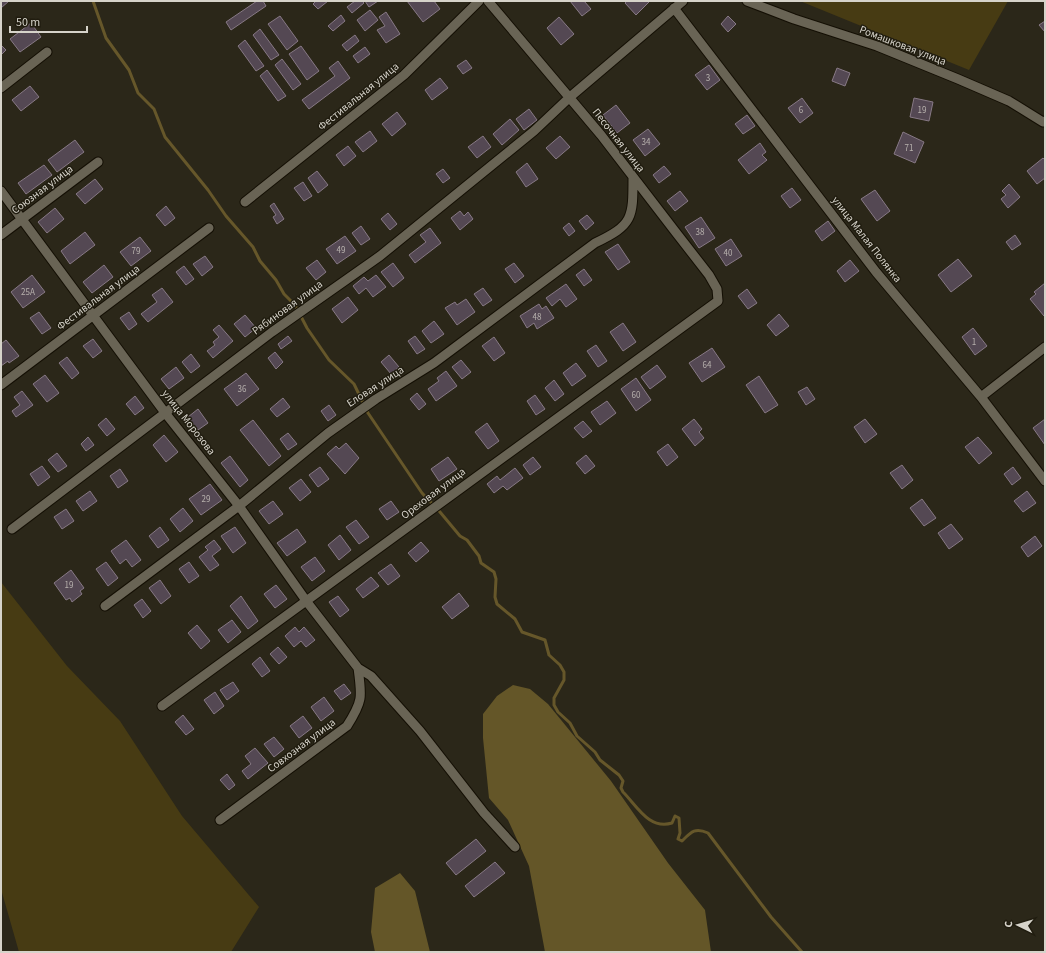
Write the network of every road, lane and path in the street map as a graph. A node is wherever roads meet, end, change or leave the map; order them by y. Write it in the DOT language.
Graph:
graph roads {
  1 [pos="479,1"];
  2 [pos="488,1"];
  3 [pos="683,1"];
  4 [pos="747,1"];
  5 [pos="674,8"];
  6 [pos="47,52"];
  7 [pos="1,88"];
  8 [pos="570,97"];
  9 [pos="1045,121"];
  10 [pos="98,162"];
  11 [pos="633,178"];
  12 [pos="1,191"];
  13 [pos="245,202"];
  14 [pos="22,219"];
  15 [pos="209,228"];
  16 [pos="1,235"];
  17 [pos="718,300"];
  18 [pos="94,314"];
  19 [pos="1045,347"];
  20 [pos="1,385"];
  21 [pos="981,397"];
  22 [pos="166,414"];
  23 [pos="1045,481"];
  24 [pos="239,506"];
  25 [pos="12,529"];
  26 [pos="306,602"];
  27 [pos="105,606"];
  28 [pos="358,668"];
  29 [pos="162,706"];
  30 [pos="220,820"];
  31 [pos="515,847"];
  1 -- 13 [label="street, Фестивальная улица"];
  2 -- 8 [label="street, Песочная улица"];
  3 -- 5 [label="street, Рябиновая улица"];
  4 -- 9 [label="street, Ромашковая улица"];
  5 -- 8 [label="street, Рябиновая улица"];
  5 -- 21 [label="street, улица Малая Полянка"];
  6 -- 7 [label="street"];
  8 -- 11 [label="street, Песочная улица"];
  8 -- 22 [label="street, Рябиновая улица"];
  10 -- 14 [label="street, Союзная улица"];
  11 -- 17 [label="street, Песочная улица"];
  11 -- 24 [label="street, Еловая улица"];
  12 -- 14 [label="street, улица Морозова"];
  14 -- 16 [label="street, Союзная улица"];
  14 -- 18 [label="street, улица Морозова"];
  15 -- 18 [label="street, Фестивальная улица"];
  17 -- 26 [label="street, Ореховая улица"];
  18 -- 20 [label="street, Фестивальная улица"];
  18 -- 22 [label="street, улица Морозова"];
  19 -- 21 [label="street"];
  21 -- 23 [label="street, улица Малая Полянка"];
  22 -- 24 [label="street, улица Морозова"];
  22 -- 25 [label="street, Рябиновая улица"];
  24 -- 26 [label="street, улица Морозова"];
  24 -- 27 [label="street, Еловая улица"];
  26 -- 28 [label="street, улица Морозова"];
  26 -- 29 [label="street, Ореховая улица"];
  28 -- 30 [label="street, Совхозная улица"];
  28 -- 31 [label="street"];
}
